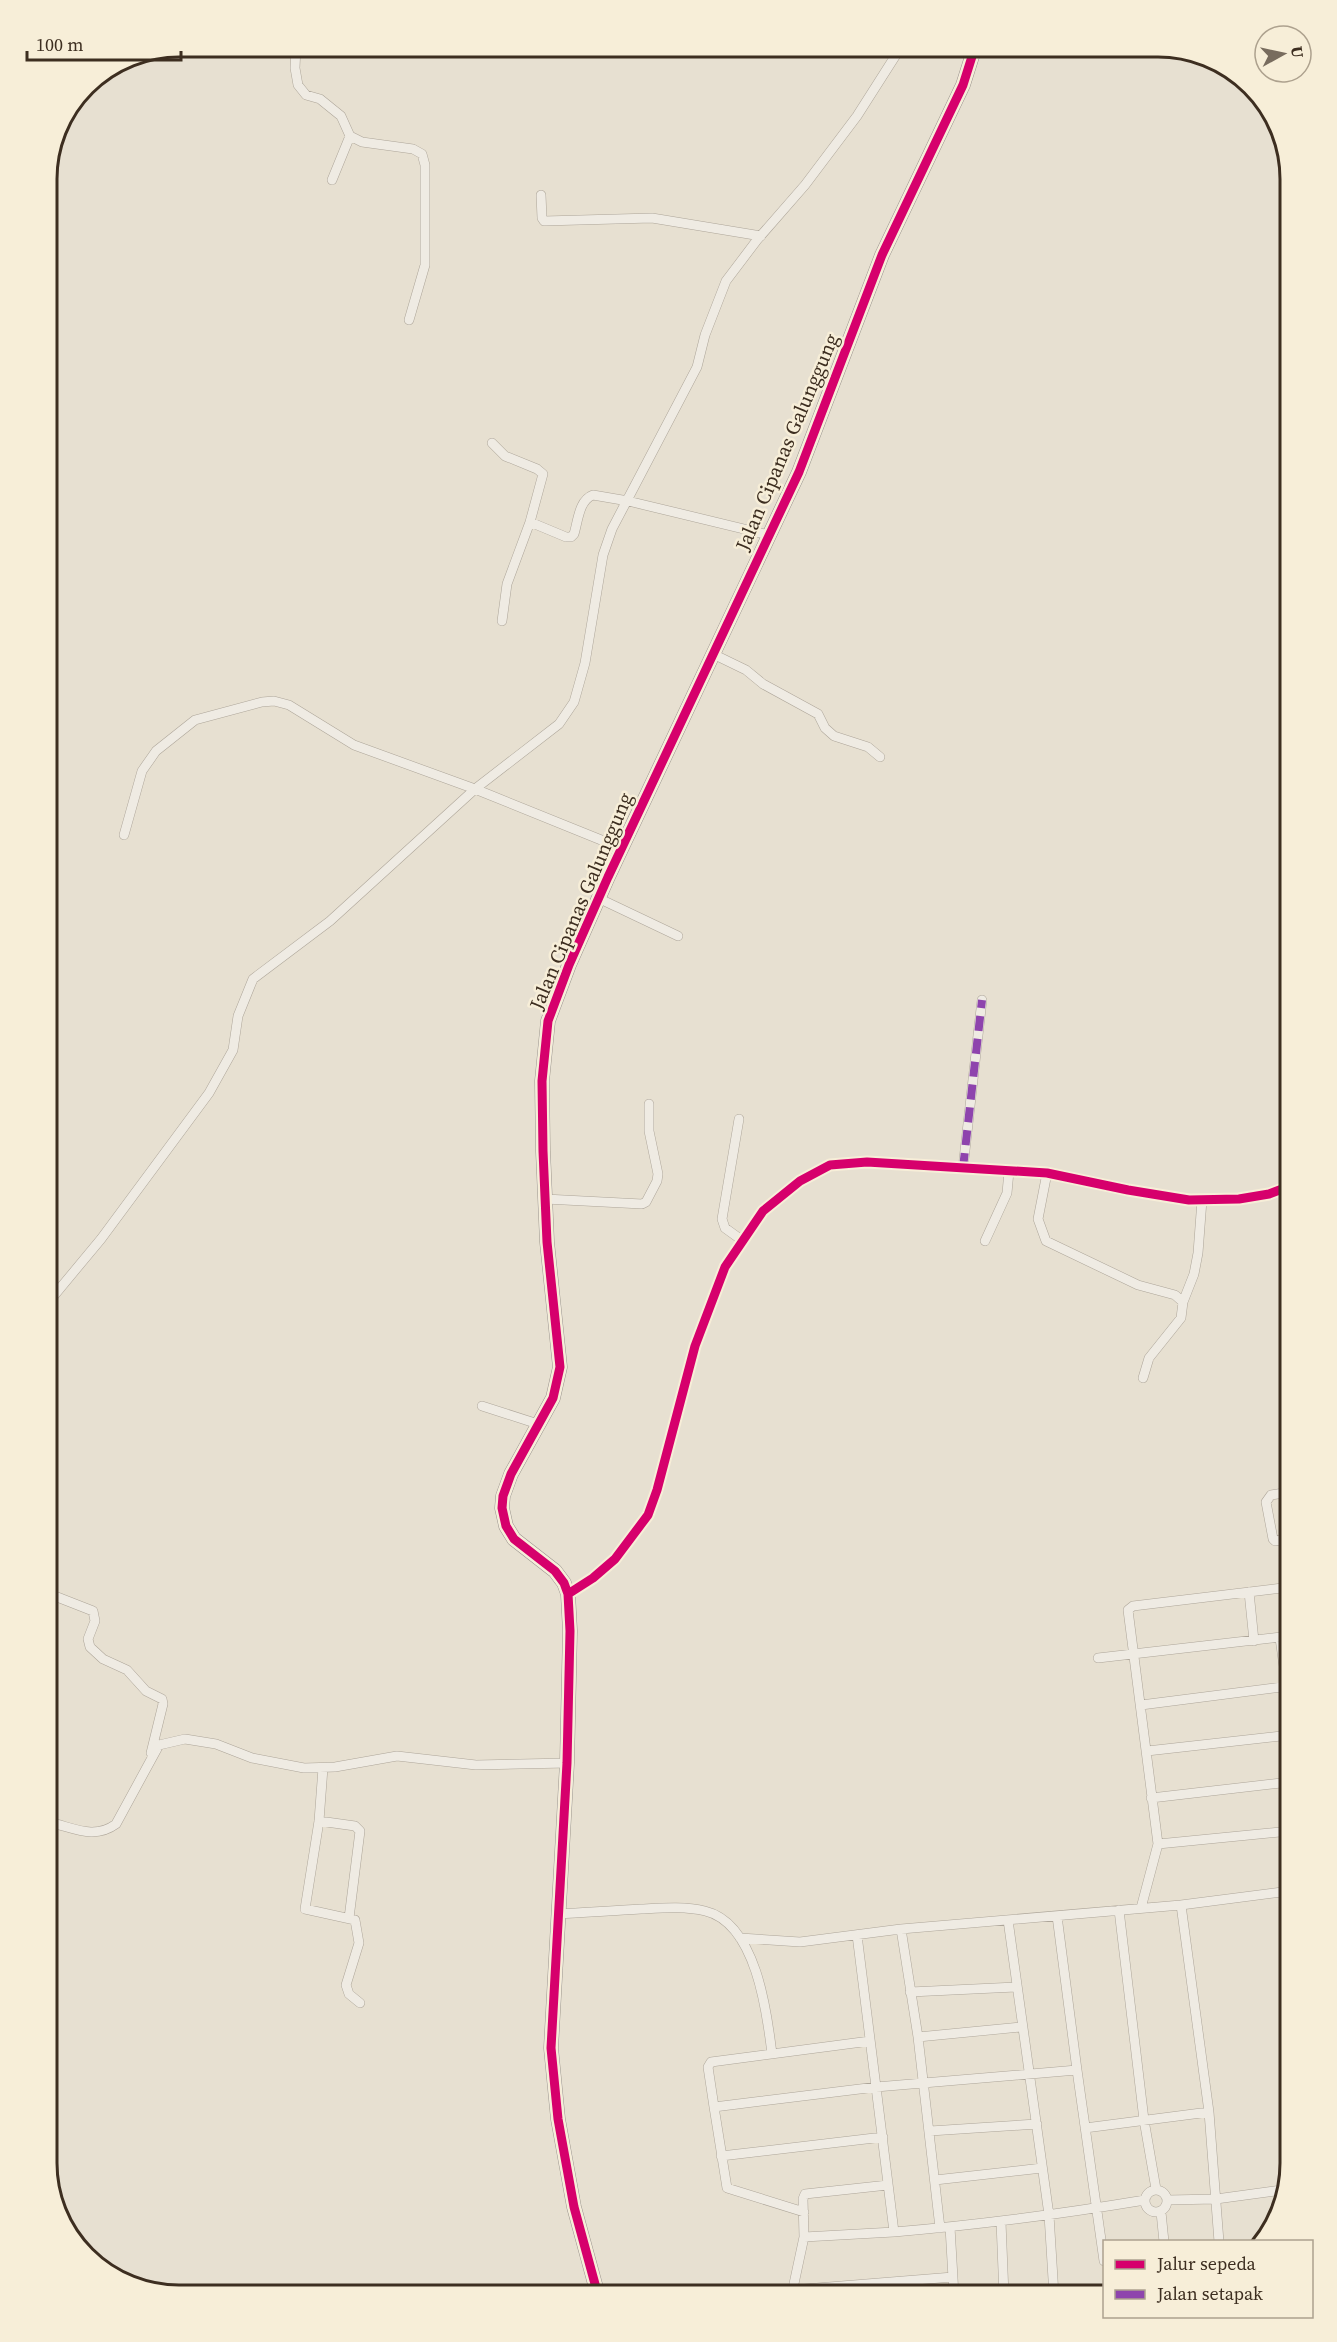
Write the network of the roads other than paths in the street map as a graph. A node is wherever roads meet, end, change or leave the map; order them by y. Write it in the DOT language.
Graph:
graph roads {
  1 [pos="296,57"];
  2 [pos="895,57"];
  3 [pos="972,57"];
  4 [pos="350,136"];
  5 [pos="332,180"];
  6 [pos="541,195"];
  7 [pos="761,236"];
  8 [pos="409,320"];
  9 [pos="492,442"];
  10 [pos="628,501"];
  11 [pos="530,522"];
  12 [pos="769,535"];
  13 [pos="502,621"];
  14 [pos="713,654"];
  15 [pos="880,757"];
  16 [pos="475,789"];
  17 [pos="124,835"];
  18 [pos="621,848"];
  19 [pos="598,898"];
  20 [pos="678,936"];
  21 [pos="982,1000"];
  22 [pos="649,1104"];
  23 [pos="739,1119"];
  24 [pos="963,1168"];
  25 [pos="1009,1171"];
  26 [pos="1047,1173"];
  27 [pos="1280,1190"];
  28 [pos="551,1199"];
  29 [pos="1202,1200"];
  30 [pos="743,1241"];
  31 [pos="985,1241"];
  32 [pos="57,1292"];
  33 [pos="1183,1302"];
  34 [pos="1143,1378"];
  35 [pos="482,1406"];
  36 [pos="538,1424"];
  37 [pos="1280,1494"];
  38 [pos="1280,1540"];
  39 [pos="1280,1588"];
  40 [pos="1249,1592"];
  41 [pos="568,1594"];
  42 [pos="57,1597"];
  43 [pos="1280,1638"];
  44 [pos="1254,1641"];
  45 [pos="1134,1654"];
  46 [pos="1098,1658"];
  47 [pos="1280,1687"];
  48 [pos="1141,1705"];
  49 [pos="1280,1736"];
  50 [pos="1147,1751"];
  51 [pos="149,1763"];
  52 [pos="567,1763"];
  53 [pos="323,1768"];
  54 [pos="1280,1783"];
  55 [pos="1151,1798"];
  56 [pos="319,1821"];
  57 [pos="57,1825"];
  58 [pos="1280,1832"];
  59 [pos="1158,1844"];
  60 [pos="1280,1892"];
  61 [pos="1181,1905"];
  62 [pos="1141,1908"];
  63 [pos="1119,1910"];
  64 [pos="558,1914"];
  65 [pos="1056,1916"];
  66 [pos="349,1918"];
  67 [pos="1008,1920"];
  68 [pos="901,1929"];
  69 [pos="857,1935"];
  70 [pos="740,1938"];
  71 [pos="1016,1987"];
  72 [pos="910,1992"];
  73 [pos="360,2003"];
  74 [pos="1021,2027"];
  75 [pos="918,2037"];
  76 [pos="870,2041"];
  77 [pos="772,2054"];
  78 [pos="1077,2070"];
  79 [pos="1031,2075"];
  80 [pos="924,2084"];
  81 [pos="876,2087"];
  82 [pos="714,2107"];
  83 [pos="1209,2112"];
  84 [pos="1144,2120"];
  85 [pos="1037,2124"];
  86 [pos="1085,2128"];
  87 [pos="930,2132"];
  88 [pos="883,2137"];
  89 [pos="721,2156"];
  90 [pos="1042,2168"];
  91 [pos="935,2180"];
  92 [pos="888,2185"];
  93 [pos="1156,2189"];
  94 [pos="1277,2191"];
  95 [pos="1216,2199"];
  96 [pos="1144,2200"];
  97 [pos="1168,2200"];
  98 [pos="1097,2208"];
  99 [pos="804,2212"];
  100 [pos="1161,2212"];
  101 [pos="1048,2215"];
  102 [pos="1001,2222"];
  103 [pos="945,2228"];
  104 [pos="894,2232"];
  105 [pos="804,2237"];
  106 [pos="1164,2240"];
  107 [pos="1219,2240"];
  108 [pos="1103,2253"];
  109 [pos="953,2277"];
  110 [pos="595,2285"];
  111 [pos="794,2285"];
  112 [pos="872,2285"];
  113 [pos="953,2285"];
  114 [pos="1004,2285"];
  115 [pos="1053,2285"];
  1 -- 4 [label="street"];
  2 -- 7 [label="street"];
  3 -- 12 [label="street, Jalan Cipanas Galunggung"];
  4 -- 5 [label="street"];
  4 -- 8 [label="street"];
  6 -- 7 [label="street"];
  7 -- 10 [label="street"];
  9 -- 11 [label="street"];
  10 -- 11 [label="street"];
  10 -- 12 [label="street"];
  10 -- 16 [label="street"];
  11 -- 13 [label="street"];
  12 -- 14 [label="street, Jalan Cipanas Galunggung"];
  14 -- 15 [label="street"];
  14 -- 18 [label="street, Jalan Cipanas Galunggung"];
  16 -- 17 [label="street"];
  16 -- 18 [label="street"];
  16 -- 32 [label="street"];
  18 -- 19 [label="street, Jalan Cipanas Galunggung"];
  19 -- 20 [label="street"];
  19 -- 28 [label="street, Jalan Cipanas Galunggung"];
  21 -- 24 [label="street"];
  22 -- 28 [label="street"];
  23 -- 30 [label="street"];
  24 -- 25 [label="street"];
  24 -- 30 [label="street"];
  25 -- 26 [label="street"];
  25 -- 31 [label="street"];
  26 -- 29 [label="street"];
  26 -- 33 [label="street"];
  27 -- 29 [label="street"];
  28 -- 36 [label="street, Jalan Cipanas Galunggung"];
  29 -- 33 [label="street"];
  30 -- 41 [label="street"];
  33 -- 34 [label="street"];
  35 -- 36 [label="street"];
  36 -- 41 [label="street, Jalan Cipanas Galunggung"];
  37 -- 38 [label="street"];
  39 -- 40 [label="street"];
  40 -- 44 [label="street"];
  40 -- 45 [label="street"];
  41 -- 52 [label="street, Jalan Cipanas Galunggung"];
  42 -- 51 [label="street"];
  43 -- 44 [label="street"];
  44 -- 45 [label="street"];
  45 -- 46 [label="street"];
  45 -- 48 [label="street"];
  47 -- 48 [label="street"];
  48 -- 50 [label="street"];
  49 -- 50 [label="street"];
  50 -- 55 [label="street"];
  51 -- 53 [label="street"];
  51 -- 57 [label="street"];
  52 -- 53 [label="street"];
  52 -- 64 [label="street, Jalan Cipanas Galunggung"];
  53 -- 56 [label="street"];
  54 -- 55 [label="street"];
  55 -- 59 [label="street"];
  56 -- 66 [label="street"];
  56 -- 66 [label="street"];
  58 -- 59 [label="street"];
  59 -- 62 [label="street"];
  60 -- 61 [label="street"];
  61 -- 62 [label="street"];
  61 -- 83 [label="street"];
  62 -- 63 [label="street"];
  63 -- 65 [label="street"];
  63 -- 84 [label="street"];
  64 -- 70 [label="street"];
  64 -- 110 [label="street, Jalan Cipanas Galunggung"];
  65 -- 67 [label="street"];
  65 -- 78 [label="street"];
  66 -- 73 [label="street"];
  67 -- 68 [label="street"];
  67 -- 71 [label="street"];
  68 -- 69 [label="street"];
  68 -- 72 [label="street"];
  69 -- 70 [label="street"];
  69 -- 76 [label="street"];
  70 -- 77 [label="street"];
  71 -- 72 [label="street"];
  71 -- 74 [label="street"];
  72 -- 75 [label="street"];
  74 -- 75 [label="street"];
  74 -- 79 [label="street"];
  75 -- 80 [label="street"];
  76 -- 77 [label="street"];
  76 -- 81 [label="street"];
  77 -- 82 [label="street"];
  78 -- 79 [label="street"];
  78 -- 86 [label="street"];
  79 -- 80 [label="street"];
  79 -- 85 [label="street"];
  80 -- 81 [label="street"];
  80 -- 87 [label="street"];
  81 -- 82 [label="street"];
  81 -- 88 [label="street"];
  82 -- 89 [label="street"];
  83 -- 84 [label="street"];
  83 -- 95 [label="street"];
  84 -- 86 [label="street"];
  84 -- 93 [label="street"];
  85 -- 87 [label="street"];
  85 -- 90 [label="street"];
  86 -- 98 [label="street"];
  87 -- 91 [label="street"];
  88 -- 89 [label="street"];
  88 -- 92 [label="street"];
  89 -- 99 [label="street"];
  90 -- 91 [label="street"];
  90 -- 101 [label="street"];
  91 -- 103 [label="street"];
  92 -- 99 [label="street"];
  92 -- 104 [label="street"];
  93 -- 96 [label="street"];
  93 -- 97 [label="street"];
  94 -- 95 [label="street"];
  95 -- 97 [label="street"];
  95 -- 107 [label="street"];
  96 -- 98 [label="street"];
  96 -- 100 [label="street"];
  97 -- 100 [label="street"];
  98 -- 101 [label="street"];
  98 -- 108 [label="street"];
  99 -- 105 [label="street"];
  100 -- 106 [label="street"];
  101 -- 102 [label="street"];
  101 -- 115 [label="street"];
  102 -- 103 [label="street"];
  102 -- 114 [label="street"];
  103 -- 104 [label="street"];
  103 -- 109 [label="street"];
  104 -- 105 [label="street"];
  105 -- 111 [label="street"];
  109 -- 112 [label="street"];
  109 -- 113 [label="street"];
}
